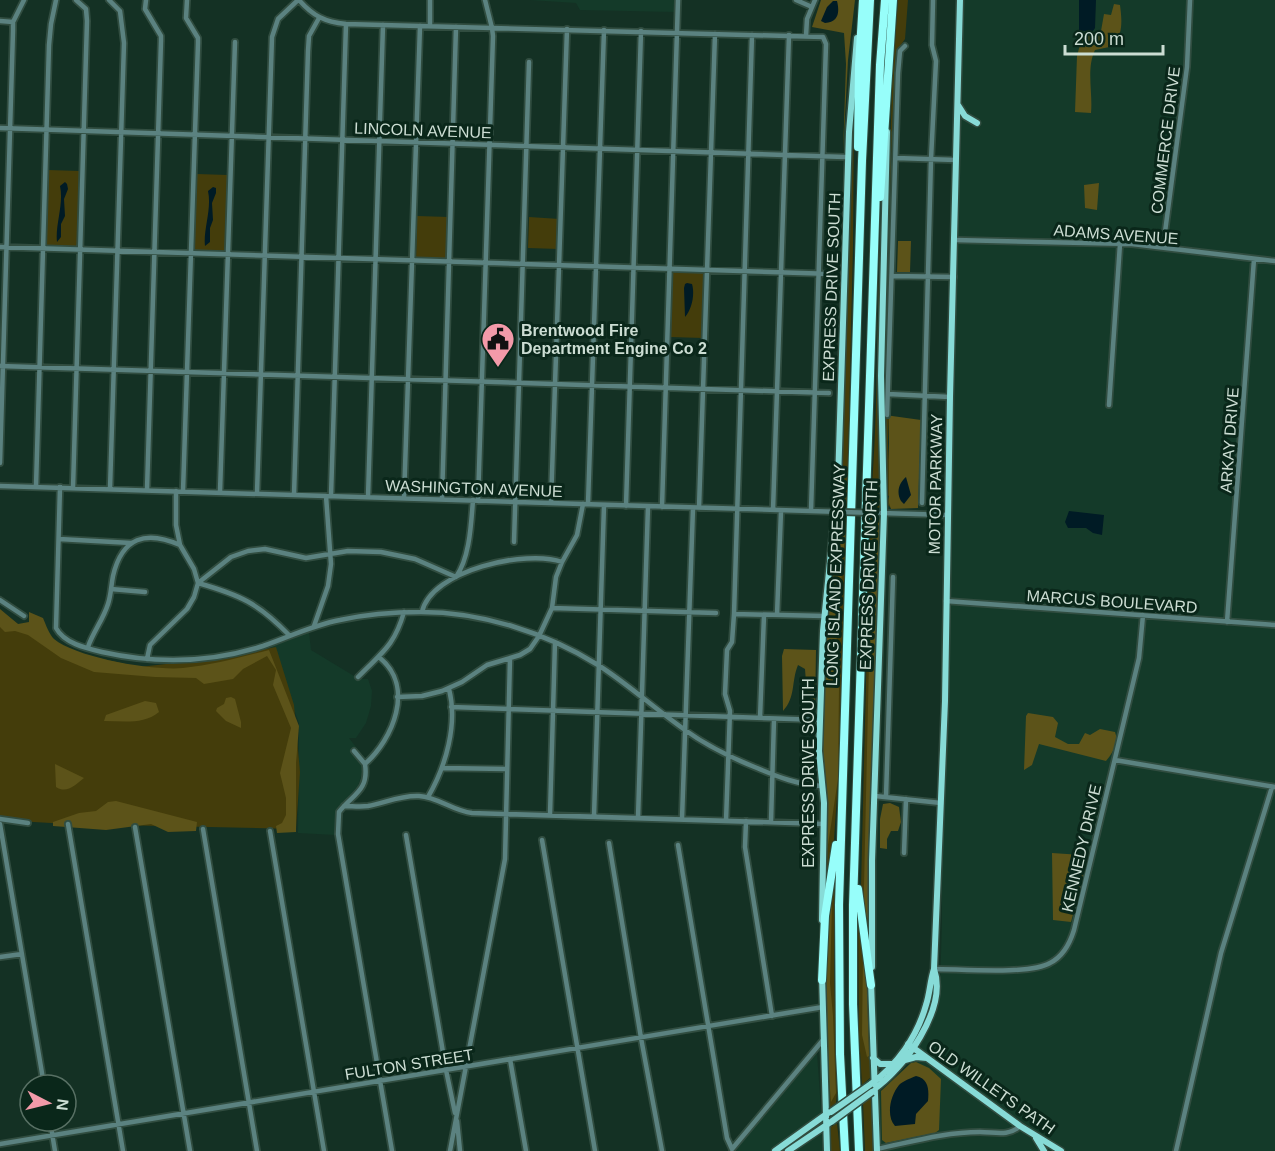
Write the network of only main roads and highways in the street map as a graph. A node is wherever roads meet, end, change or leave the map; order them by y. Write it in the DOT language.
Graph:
graph roads {
  1 [pos="885,0"];
  2 [pos="893,0"];
  3 [pos="960,0"];
  4 [pos="866,1"];
  5 [pos="958,103"];
  6 [pos="887,111"];
  7 [pos="976,123"];
  8 [pos="875,218"];
  9 [pos="842,769"];
  10 [pos="856,800"];
  11 [pos="934,969"];
  12 [pos="822,980"];
  13 [pos="871,985"];
  14 [pos="921,1034"];
  15 [pos="911,1046"];
  16 [pos="873,1058"];
  17 [pos="928,1058"];
  18 [pos="904,1061"];
  19 [pos="894,1063"];
  20 [pos="873,1087"];
  21 [pos="828,1113"];
  22 [pos="829,1124"];
  23 [pos="814,1134"];
  24 [pos="1033,1135"];
  25 [pos="826,1140"];
  26 [pos="877,1150"];
  27 [pos="1059,1150"];
  28 [pos="775,1151"];
  29 [pos="788,1151"];
  30 [pos="827,1151"];
  31 [pos="845,1151"];
  32 [pos="859,1151"];
  33 [pos="1044,1151"];
  1 -- 8 [label="highway, LONG ISLAND EXPRESSWAY"];
  2 -- 6 [label="highway, EXPRESS DRIVE NORTH"];
  3 -- 5 [label="main road, MOTOR PARKWAY"];
  4 -- 9 [label="highway, LONG ISLAND EXPRESSWAY"];
  4 -- 12 [label="main road, EXPRESS DRIVE SOUTH"];
  5 -- 7 [label="main road"];
  5 -- 11 [label="main road, MOTOR PARKWAY"];
  6 -- 8 [label="highway"];
  6 -- 13 [label="main road, EXPRESS DRIVE NORTH"];
  8 -- 10 [label="highway, LONG ISLAND EXPRESSWAY"];
  9 -- 12 [label="highway"];
  9 -- 31 [label="highway, LONG ISLAND EXPRESSWAY"];
  10 -- 13 [label="highway"];
  10 -- 32 [label="highway, LONG ISLAND EXPRESSWAY"];
  11 -- 14 [label="main road, MOTOR PARKWAY"];
  11 -- 15 [label="main road, MOTOR PARKWAY"];
  12 -- 21 [label="main road, EXPRESS DRIVE SOUTH"];
  13 -- 16 [label="main road, EXPRESS DRIVE NORTH"];
  14 -- 15 [label="main road, MOTOR PARKWAY"];
  14 -- 17 [label="main road"];
  15 -- 17 [label="main road, OLD WILLETS PATH"];
  15 -- 18 [label="main road, MOTOR PARKWAY"];
  15 -- 19 [label="main road, MOTOR PARKWAY"];
  16 -- 19 [label="main road"];
  16 -- 20 [label="main road, EXPRESS DRIVE NORTH"];
  17 -- 18 [label="main road"];
  17 -- 24 [label="main road, OLD WILLETS PATH"];
  18 -- 20 [label="main road, MOTOR PARKWAY"];
  19 -- 20 [label="main road, MOTOR PARKWAY"];
  20 -- 21 [label="main road, MOTOR PARKWAY, bridge"];
  20 -- 22 [label="main road, MOTOR PARKWAY, bridge"];
  20 -- 26 [label="main road, EXPRESS DRIVE NORTH"];
  21 -- 22 [label="main road, EXPRESS DRIVE SOUTH"];
  21 -- 28 [label="main road, MOTOR PARKWAY"];
  22 -- 23 [label="main road, MOTOR PARKWAY"];
  22 -- 25 [label="main road, EXPRESS DRIVE SOUTH"];
  23 -- 25 [label="main road"];
  23 -- 29 [label="main road, MOTOR PARKWAY"];
  24 -- 27 [label="main road, OLD WILLETS PATH"];
  24 -- 33 [label="main road"];
  25 -- 30 [label="main road, EXPRESS DRIVE SOUTH"];
}
